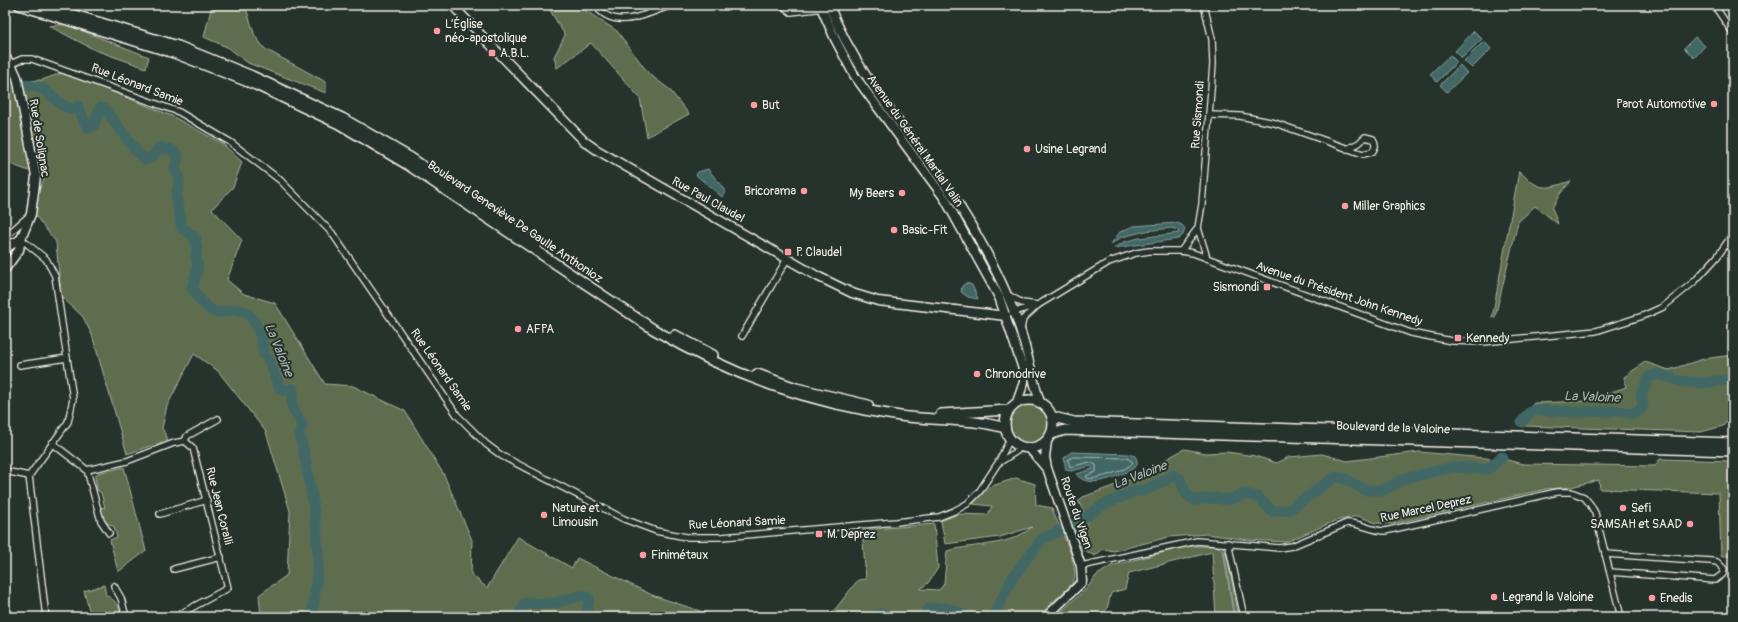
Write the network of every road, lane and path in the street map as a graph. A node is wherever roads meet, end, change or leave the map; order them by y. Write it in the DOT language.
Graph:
graph roads {
  1 [pos="19,5"];
  2 [pos="41,5"];
  3 [pos="452,5"];
  4 [pos="595,5"];
  5 [pos="671,5"];
  6 [pos="782,5"];
  7 [pos="1204,5"];
  8 [pos="1714,5"];
  9 [pos="823,6"];
  10 [pos="1733,33"];
  11 [pos="5,57"];
  12 [pos="12,64"];
  13 [pos="1209,115"];
  14 [pos="1347,149"];
  15 [pos="31,214"];
  16 [pos="1198,228"];
  17 [pos="1733,234"];
  18 [pos="5,237"];
  19 [pos="21,240"];
  20 [pos="5,251"];
  21 [pos="1181,251"];
  22 [pos="1207,258"];
  23 [pos="787,259"];
  24 [pos="5,270"];
  25 [pos="1005,293"];
  26 [pos="1038,305"];
  27 [pos="1028,313"];
  28 [pos="1015,314"];
  29 [pos="1006,316"];
  30 [pos="742,336"];
  31 [pos="1023,341"];
  32 [pos="67,358"];
  33 [pos="20,365"];
  34 [pos="1018,402"];
  35 [pos="1040,402"];
  36 [pos="1009,410"];
  37 [pos="1053,417"];
  38 [pos="218,419"];
  39 [pos="1005,428"];
  40 [pos="1049,437"];
  41 [pos="1010,439"];
  42 [pos="185,441"];
  43 [pos="52,443"];
  44 [pos="1733,444"];
  45 [pos="1019,447"];
  46 [pos="1030,448"];
  47 [pos="1733,451"];
  48 [pos="998,463"];
  49 [pos="1047,468"];
  50 [pos="87,470"];
  51 [pos="5,471"];
  52 [pos="29,476"];
  53 [pos="207,500"];
  54 [pos="160,514"];
  55 [pos="109,533"];
  56 [pos="1228,543"];
  57 [pos="1605,554"];
  58 [pos="221,557"];
  59 [pos="1081,566"];
  60 [pos="174,569"];
  61 [pos="1610,572"];
  62 [pos="114,586"];
  63 [pos="182,613"];
  64 [pos="46,617"];
  65 [pos="126,617"];
  66 [pos="1046,617"];
  67 [pos="1244,617"];
  68 [pos="1621,617"];
  1 -- 39 [label="main road, Boulevard Geneviève De Gaulle Anthonioz"];
  2 -- 36 [label="main road, Boulevard Geneviève De Gaulle Anthonioz"];
  3 -- 23 [label="street, Rue Paul Claudel"];
  4 -- 5 [label="street"];
  6 -- 9 [label="street"];
  7 -- 13 [label="street, Rue Sismondi"];
  8 -- 10 [label="street"];
  9 -- 25 [label="street, Avenue du Général Martial Valin"];
  9 -- 29 [label="street, Avenue du Général Martial Valin"];
  11 -- 12 [label="street"];
  12 -- 15 [label="street, Rue de Solignac"];
  12 -- 48 [label="street, Rue Léonard Samie"];
  13 -- 14 [label="street"];
  13 -- 16 [label="street, Rue Sismondi"];
  14 -- 14 [label="street"];
  15 -- 18 [label="street"];
  15 -- 19 [label="street, Rue de Solignac"];
  16 -- 21 [label="street"];
  16 -- 22 [label="street, Rue Sismondi"];
  17 -- 22 [label="street, Avenue du Président John Kennedy"];
  19 -- 20 [label="street"];
  19 -- 24 [label="street, Rue de Solignac"];
  19 -- 32 [label="street"];
  21 -- 22 [label="street, Avenue du Président John Kennedy"];
  21 -- 26 [label="street, Avenue du Président John Kennedy"];
  23 -- 29 [label="street, Rue Paul Claudel"];
  23 -- 30 [label="street"];
  25 -- 26 [label="street"];
  25 -- 28 [label="street, Avenue du Général Martial Valin"];
  26 -- 27 [label="street, Avenue du Président John Kennedy"];
  26 -- 28 [label="street, Avenue du Président John Kennedy"];
  27 -- 28 [label="street, Avenue du Président John Kennedy"];
  27 -- 31 [label="street"];
  28 -- 29 [label="street, Avenue du Président John Kennedy"];
  28 -- 31 [label="street, Avenue du Général Martial Valin"];
  29 -- 34 [label="street, Avenue du Général Martial Valin"];
  31 -- 35 [label="street, Avenue du Général Martial Valin"];
  32 -- 33 [label="street"];
  32 -- 43 [label="street"];
  34 -- 35 [label="main road"];
  34 -- 36 [label="main road"];
  35 -- 37 [label="main road"];
  36 -- 39 [label="main road"];
  37 -- 40 [label="main road"];
  37 -- 44 [label="main road, Boulevard de la Valoine"];
  38 -- 42 [label="street"];
  39 -- 41 [label="main road"];
  40 -- 46 [label="main road"];
  40 -- 47 [label="main road, Boulevard de la Valoine"];
  40 -- 49 [label="street, Route du Vigen"];
  41 -- 45 [label="main road"];
  41 -- 48 [label="street, Rue Léonard Samie"];
  42 -- 50 [label="street"];
  42 -- 53 [label="street, Rue Jean Coralli"];
  43 -- 50 [label="street"];
  43 -- 52 [label="street"];
  45 -- 46 [label="main road"];
  45 -- 48 [label="street"];
  46 -- 49 [label="street, Route du Vigen"];
  49 -- 59 [label="street, Route du Vigen"];
  50 -- 55 [label="street"];
  51 -- 52 [label="street"];
  52 -- 64 [label="street"];
  53 -- 54 [label="street"];
  53 -- 58 [label="street, Rue Jean Coralli"];
  56 -- 57 [label="street, Rue Marcel Deprez"];
  56 -- 59 [label="street, Rue Marcel Deprez"];
  56 -- 67 [label="street"];
  57 -- 61 [label="street, Rue Marcel Deprez"];
  57 -- 61 [label="street"];
  58 -- 60 [label="street"];
  58 -- 63 [label="street, Rue Jean Coralli"];
  59 -- 66 [label="street"];
  61 -- 68 [label="street, Rue Marcel Deprez"];
  62 -- 65 [label="street"];
}
